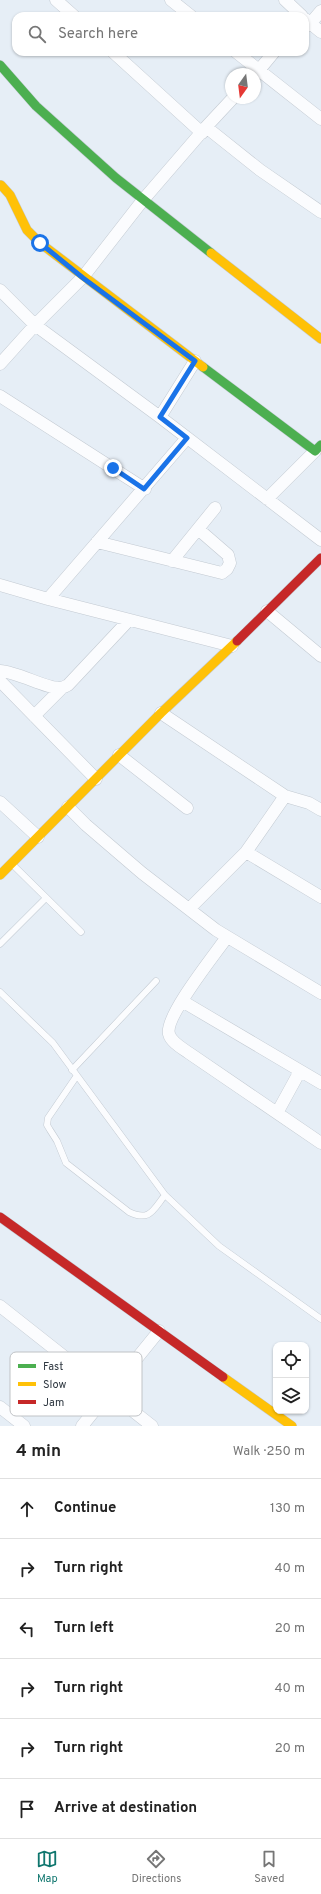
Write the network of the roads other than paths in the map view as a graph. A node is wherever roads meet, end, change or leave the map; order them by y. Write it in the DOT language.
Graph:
graph roads {
  1 [pos="56,0"];
  2 [pos="171,0"];
  3 [pos="285,0"];
  4 [pos="321,11"];
  5 [pos="70,12"];
  6 [pos="186,12"];
  7 [pos="296,12"];
  8 [pos="309,19"];
  9 [pos="309,24"];
  10 [pos="321,32"];
  11 [pos="118,56"];
  12 [pos="240,56"];
  13 [pos="271,56"];
  14 [pos="0,65"];
  15 [pos="252,68"];
  16 [pos="261,68"];
  17 [pos="261,76"];
  18 [pos="228,104"];
  19 [pos="321,119"];
  20 [pos="204,130"];
  21 [pos="0,185"];
  22 [pos="143,200"];
  23 [pos="321,212"];
  24 [pos="83,278"];
  25 [pos="0,290"];
  26 [pos="35,325"];
  27 [pos="321,340"];
  28 [pos="195,361"];
  29 [pos="0,364"];
  30 [pos="0,396"];
  31 [pos="160,417"];
  32 [pos="187,438"];
  33 [pos="319,451"];
  34 [pos="144,489"];
  35 [pos="267,499"];
  36 [pos="215,508"];
  37 [pos="198,529"];
  38 [pos="321,540"];
  39 [pos="97,542"];
  40 [pos="321,558"];
  41 [pos="172,561"];
  42 [pos="0,585"];
  43 [pos="48,599"];
  44 [pos="267,611"];
  45 [pos="129,620"];
  46 [pos="232,646"];
  47 [pos="321,656"];
  48 [pos="0,671"];
  49 [pos="0,681"];
  50 [pos="60,688"];
  51 [pos="161,713"];
  52 [pos="34,716"];
  53 [pos="119,755"];
  54 [pos="96,779"];
  55 [pos="285,796"];
  56 [pos="0,802"];
  57 [pos="68,806"];
  58 [pos="187,808"];
  59 [pos="321,810"];
  60 [pos="38,837"];
  61 [pos="246,852"];
  62 [pos="11,863"];
  63 [pos="0,875"];
  64 [pos="321,897"];
  65 [pos="46,898"];
  66 [pos="190,908"];
  67 [pos="81,932"];
  68 [pos="227,937"];
  69 [pos="0,944"];
  70 [pos="156,982"];
  71 [pos="0,992"];
  72 [pos="321,993"];
  73 [pos="182,1001"];
  74 [pos="72,1070"];
  75 [pos="300,1071"];
  76 [pos="76,1077"];
  77 [pos="321,1083"];
  78 [pos="277,1113"];
  79 [pos="321,1143"];
  80 [pos="164,1195"];
  81 [pos="0,1217"];
  82 [pos="0,1306"];
  83 [pos="321,1319"];
  84 [pos="159,1331"];
  85 [pos="58,1352"];
  86 [pos="142,1353"];
  87 [pos="0,1407"];
  88 [pos="10,1415"];
  89 [pos="11,1416"];
  90 [pos="90,1416"];
  91 [pos="139,1416"];
  92 [pos="24,1426"];
  93 [pos="82,1426"];
  94 [pos="152,1426"];
  95 [pos="292,1426"];
  1 -- 5 [label="street"];
  2 -- 6 [label="street"];
  3 -- 7 [label="street"];
  4 -- 8 [label="street"];
  9 -- 10 [label="street"];
  11 -- 20 [label="street"];
  12 -- 15 [label="street"];
  13 -- 16 [label="street"];
  14 -- 22 [label="street"];
  17 -- 19 [label="street"];
  18 -- 20 [label="street"];
  20 -- 22 [label="street"];
  20 -- 23 [label="street"];
  21 -- 24 [label="street"];
  22 -- 24 [label="street"];
  22 -- 27 [label="street"];
  24 -- 26 [label="street"];
  24 -- 28 [label="street"];
  25 -- 26 [label="street"];
  26 -- 29 [label="street"];
  26 -- 31 [label="street"];
  28 -- 31 [label="street"];
  28 -- 33 [label="street"];
  30 -- 34 [label="street"];
  31 -- 32 [label="street"];
  32 -- 34 [label="street"];
  32 -- 35 [label="street"];
  33 -- 35 [label="street"];
  34 -- 39 [label="street"];
  35 -- 38 [label="street"];
  36 -- 37 [label="street"];
  37 -- 41 [label="street"];
  37 -- 41 [label="street"];
  39 -- 41 [label="street"];
  39 -- 43 [label="street"];
  40 -- 44 [label="street"];
  42 -- 43 [label="street"];
  43 -- 45 [label="street"];
  44 -- 46 [label="street"];
  44 -- 47 [label="street"];
  45 -- 46 [label="street"];
  45 -- 50 [label="street"];
  46 -- 51 [label="street"];
  48 -- 50 [label="street"];
  49 -- 52 [label="street"];
  50 -- 52 [label="street"];
  51 -- 53 [label="street"];
  51 -- 55 [label="street"];
  52 -- 54 [label="street"];
  53 -- 54 [label="street"];
  53 -- 58 [label="street"];
  54 -- 57 [label="street"];
  55 -- 59 [label="street"];
  55 -- 61 [label="street"];
  56 -- 60 [label="street"];
  57 -- 60 [label="street"];
  57 -- 66 [label="street"];
  60 -- 62 [label="street"];
  61 -- 64 [label="street"];
  61 -- 66 [label="street"];
  62 -- 63 [label="street"];
  62 -- 65 [label="lane"];
  65 -- 67 [label="lane"];
  65 -- 69 [label="lane"];
  66 -- 68 [label="street"];
  68 -- 72 [label="street"];
  68 -- 73 [label="street"];
  70 -- 74 [label="lane"];
  71 -- 74 [label="lane"];
  73 -- 75 [label="street"];
  73 -- 78 [label="street"];
  74 -- 76 [label="lane"];
  75 -- 77 [label="street"];
  75 -- 78 [label="street"];
  76 -- 80 [label="lane"];
  76 -- 80 [label="lane"];
  78 -- 79 [label="street"];
  80 -- 83 [label="lane"];
  81 -- 84 [label="street"];
  82 -- 85 [label="street"];
  84 -- 86 [label="street"];
  84 -- 95 [label="street"];
  87 -- 88 [label="street"];
  89 -- 92 [label="street"];
  90 -- 93 [label="street"];
  91 -- 94 [label="street"];
}
